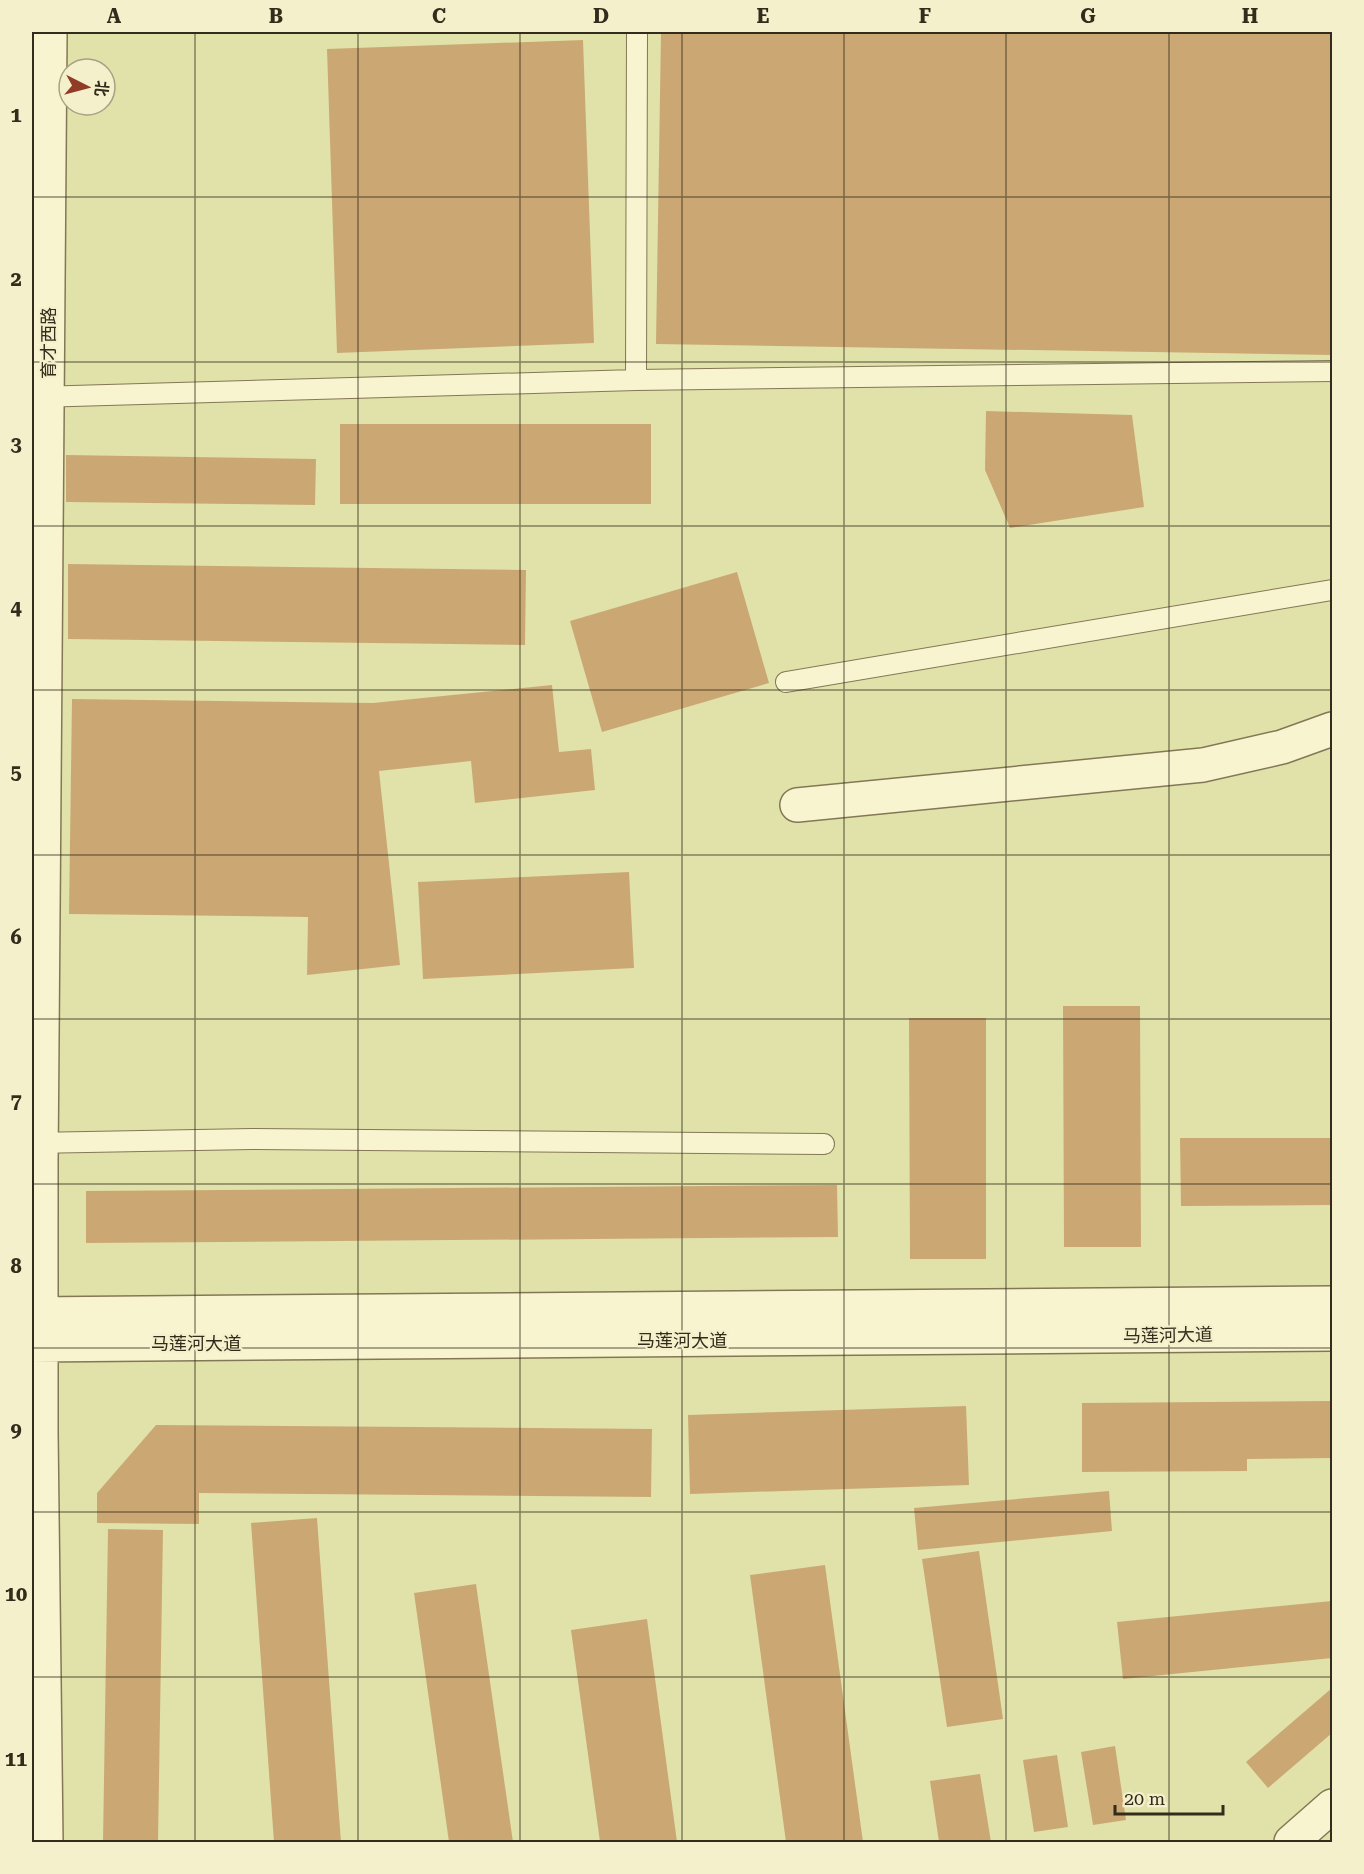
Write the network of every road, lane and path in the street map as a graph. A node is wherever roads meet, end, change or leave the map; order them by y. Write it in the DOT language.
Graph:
graph roads {
  1 [pos="50,32"];
  2 [pos="637,32"];
  3 [pos="1332,372"];
  4 [pos="636,380"];
  5 [pos="39,397"];
  6 [pos="1332,590"];
  7 [pos="786,682"];
  8 [pos="1332,729"];
  9 [pos="797,805"];
  10 [pos="37,1143"];
  11 [pos="824,1144"];
  12 [pos="1332,1303"];
  13 [pos="36,1329"];
  14 [pos="1332,1334"];
  15 [pos="1332,1806"];
  16 [pos="46,1842"];
  17 [pos="1291,1842"];
  1 -- 5 [label="street, 育才西路"];
  2 -- 4 [label="lane"];
  3 -- 4 [label="lane"];
  4 -- 5 [label="lane"];
  5 -- 10 [label="street, 育才西路"];
  6 -- 7 [label="lane"];
  8 -- 9 [label="street"];
  10 -- 11 [label="lane"];
  10 -- 13 [label="street, 育才西路"];
  12 -- 13 [label="street, 马莲河大道"];
  13 -- 14 [label="street, 马莲河大道"];
  13 -- 16 [label="street, 育才西路"];
  15 -- 17 [label="street"];
}
